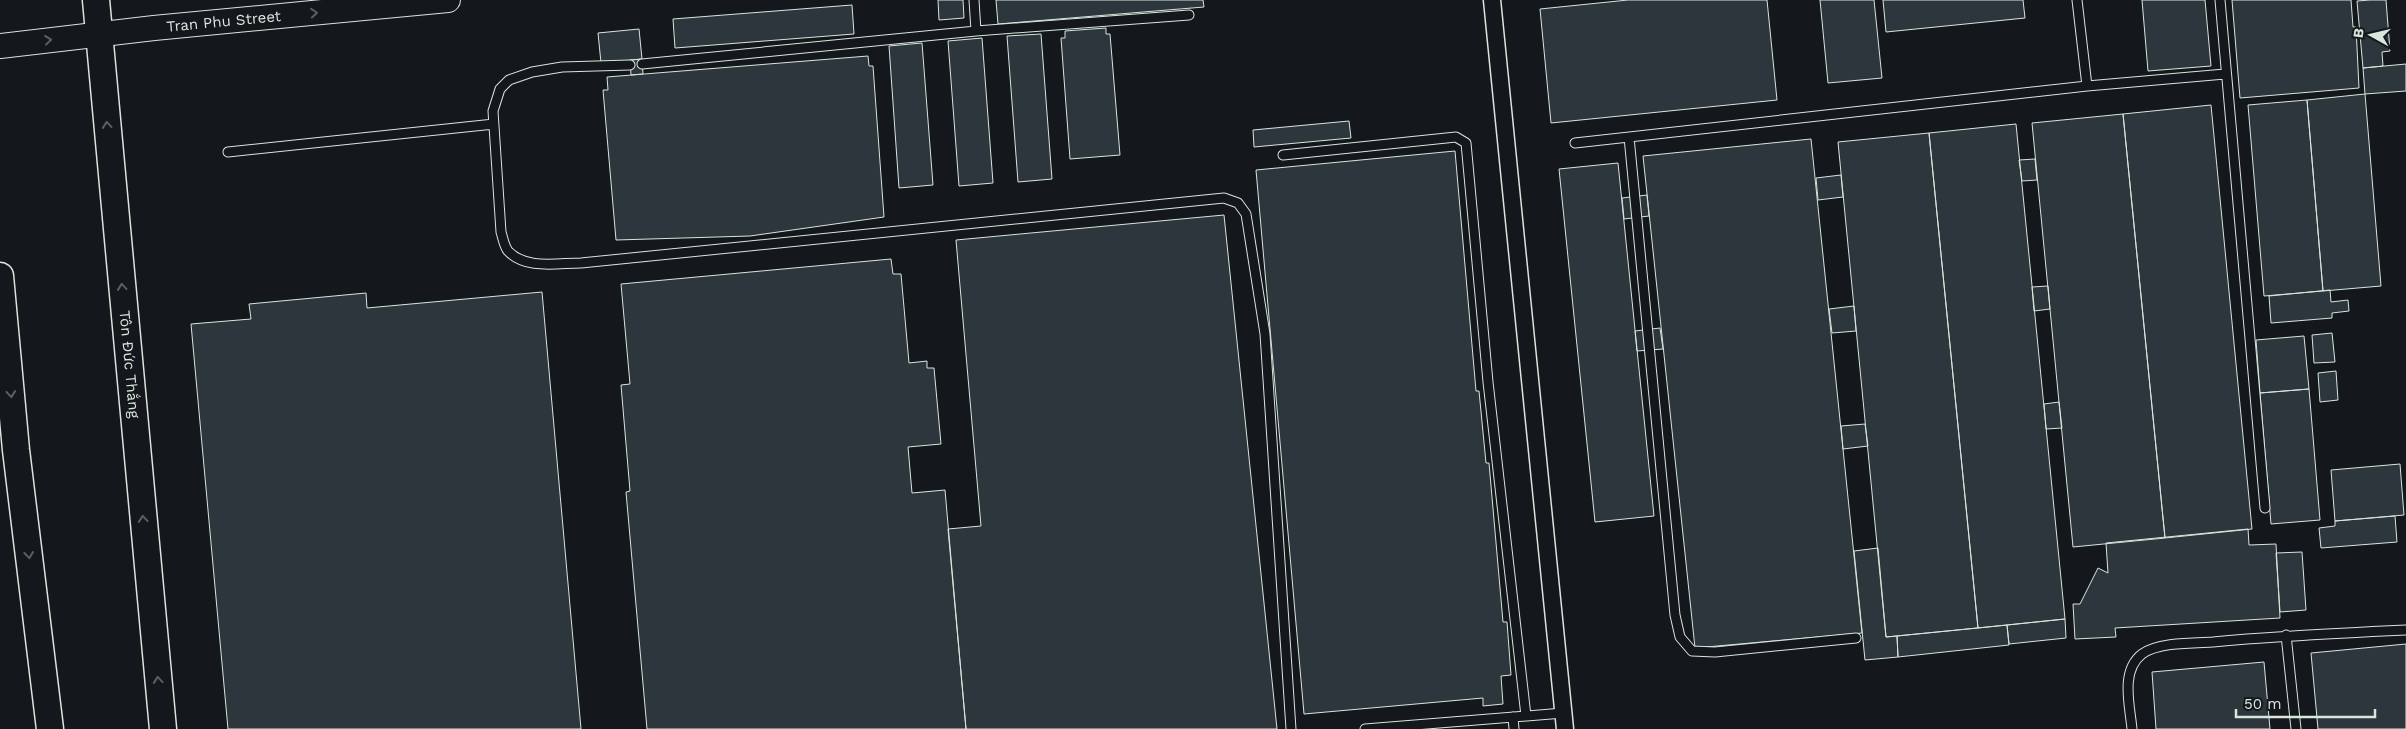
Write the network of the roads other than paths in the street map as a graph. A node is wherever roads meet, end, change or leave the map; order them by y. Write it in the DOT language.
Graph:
graph roads {
  1 [pos="96,0"];
  2 [pos="448,0"];
  3 [pos="974,0"];
  4 [pos="1492,0"];
  5 [pos="2077,0"];
  6 [pos="2220,0"];
  7 [pos="1189,15"];
  8 [pos="976,32"];
  9 [pos="99,34"];
  10 [pos="0,46"];
  11 [pos="642,64"];
  12 [pos="630,65"];
  13 [pos="2225,74"];
  14 [pos="2086,86"];
  15 [pos="494,124"];
  16 [pos="1628,137"];
  17 [pos="1575,144"];
  18 [pos="228,152"];
  19 [pos="1283,155"];
  20 [pos="0,276"];
  21 [pos="2265,508"];
  22 [pos="2406,630"];
  23 [pos="2286,635"];
  24 [pos="1856,638"];
  25 [pos="1526,716"];
  26 [pos="1513,717"];
  27 [pos="1564,721"];
  28 [pos="1400,728"];
  29 [pos="50,729"];
  30 [pos="163,729"];
  31 [pos="1291,729"];
  32 [pos="1365,729"];
  33 [pos="1514,729"];
  34 [pos="2132,729"];
  35 [pos="2296,729"];
  1 -- 9 [label="main road, Tôn Đức Thắng"];
  9 -- 2 [label="main road, Tran Phu Street, one-way"];
  3 -- 8 [label="lane"];
  4 -- 27 [label="street"];
  5 -- 14 [label="lane"];
  6 -- 13 [label="lane"];
  7 -- 8 [label="lane"];
  8 -- 11 [label="lane"];
  10 -- 9 [label="main road, Tran Phu Street, one-way"];
  30 -- 9 [label="main road, Tôn Đức Thắng, one-way"];
  12 -- 15 [label="lane"];
  13 -- 14 [label="lane"];
  13 -- 21 [label="lane"];
  14 -- 16 [label="lane"];
  15 -- 18 [label="lane"];
  15 -- 31 [label="lane"];
  16 -- 17 [label="lane"];
  16 -- 24 [label="lane"];
  19 -- 25 [label="lane"];
  20 -- 29 [label="main road, one-way"];
  22 -- 23 [label="lane"];
  23 -- 34 [label="lane"];
  23 -- 35 [label="lane"];
  25 -- 26 [label="lane"];
  25 -- 27 [label="lane"];
  26 -- 28 [label="lane"];
  26 -- 33 [label="lane"];
  28 -- 32 [label="lane"];
}
